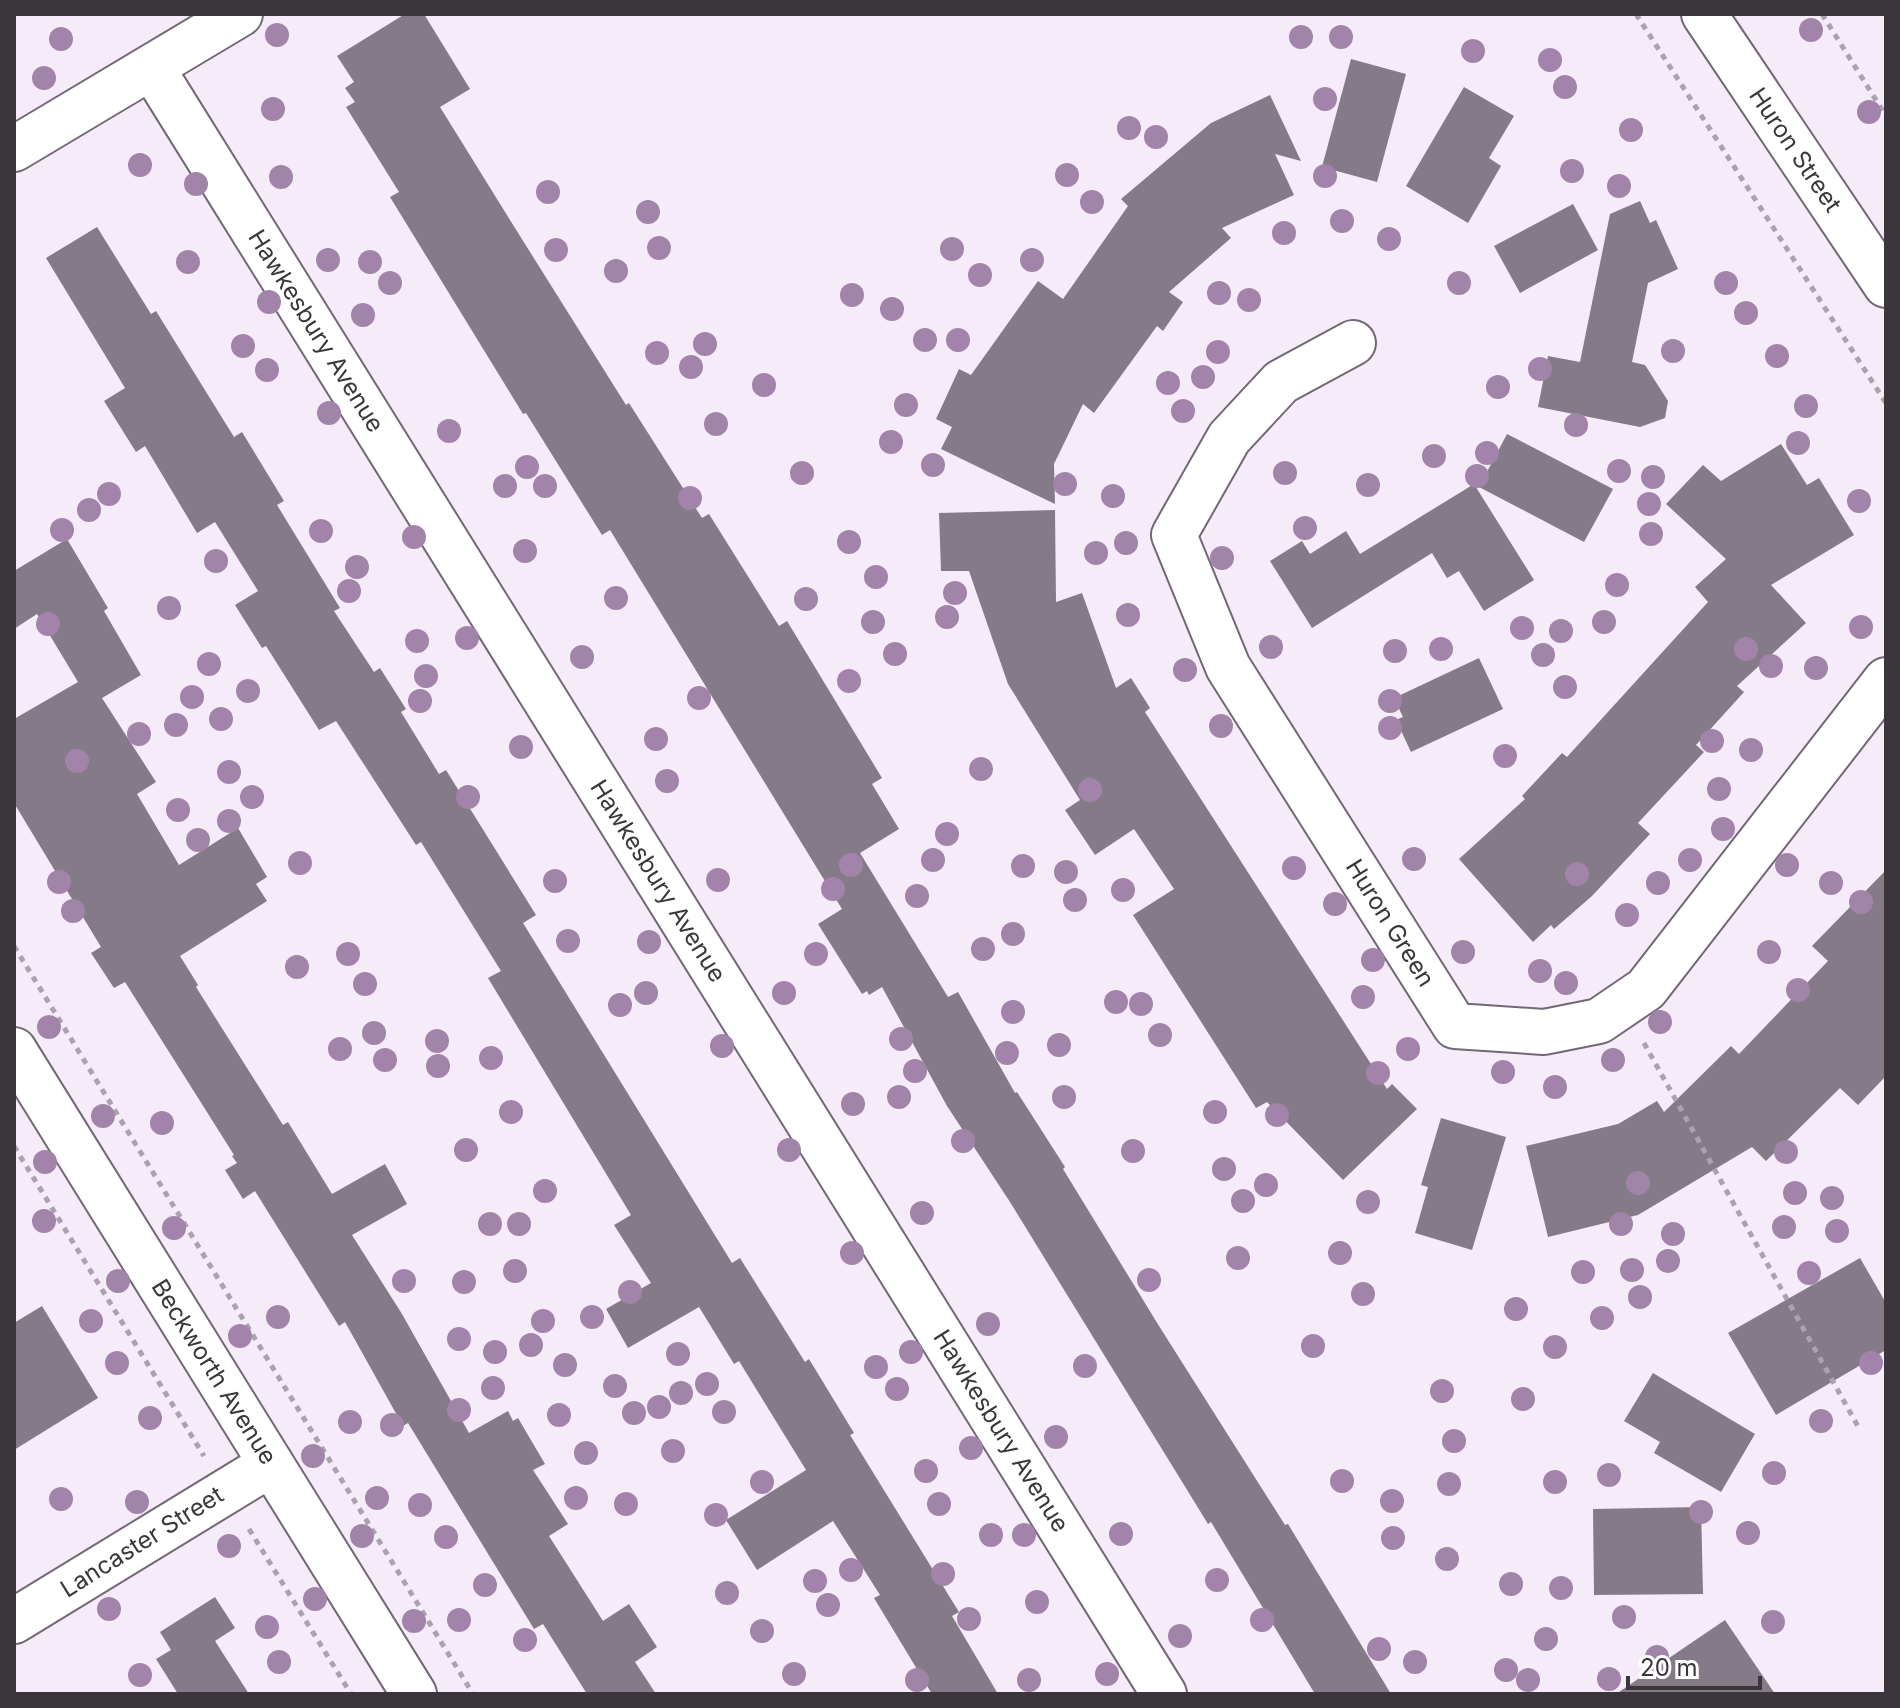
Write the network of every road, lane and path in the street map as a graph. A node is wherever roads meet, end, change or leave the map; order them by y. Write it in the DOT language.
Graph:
graph roads {
  1 [pos="240,14"];
  2 [pos="1636,14"];
  3 [pos="1704,14"];
  4 [pos="1822,14"];
  5 [pos="152,68"];
  6 [pos="1886,116"];
  7 [pos="14,149"];
  8 [pos="1886,285"];
  9 [pos="1353,343"];
  10 [pos="1886,403"];
  11 [pos="1886,680"];
  12 [pos="14,946"];
  13 [pos="1643,1041"];
  14 [pos="14,1050"];
  15 [pos="14,1146"];
  16 [pos="1860,1430"];
  17 [pos="271,1464"];
  18 [pos="225,1491"];
  19 [pos="14,1621"];
  20 [pos="351,1694"];
  21 [pos="414,1694"];
  22 [pos="473,1694"];
  23 [pos="1164,1694"];
  1 -- 5 [label="street"];
  2 -- 10 [label="path"];
  3 -- 8 [label="street, Huron Street"];
  4 -- 6 [label="path"];
  5 -- 7 [label="street"];
  5 -- 23 [label="street, Hawkesbury Avenue"];
  9 -- 11 [label="street, Huron Green"];
  12 -- 22 [label="path"];
  13 -- 16 [label="path"];
  14 -- 17 [label="street, Beckworth Avenue"];
  15 -- 18 [label="path"];
  17 -- 18 [label="street, Lancaster Street"];
  17 -- 21 [label="street, Beckworth Avenue"];
  18 -- 19 [label="street, Lancaster Street"];
  18 -- 20 [label="path"];
}
